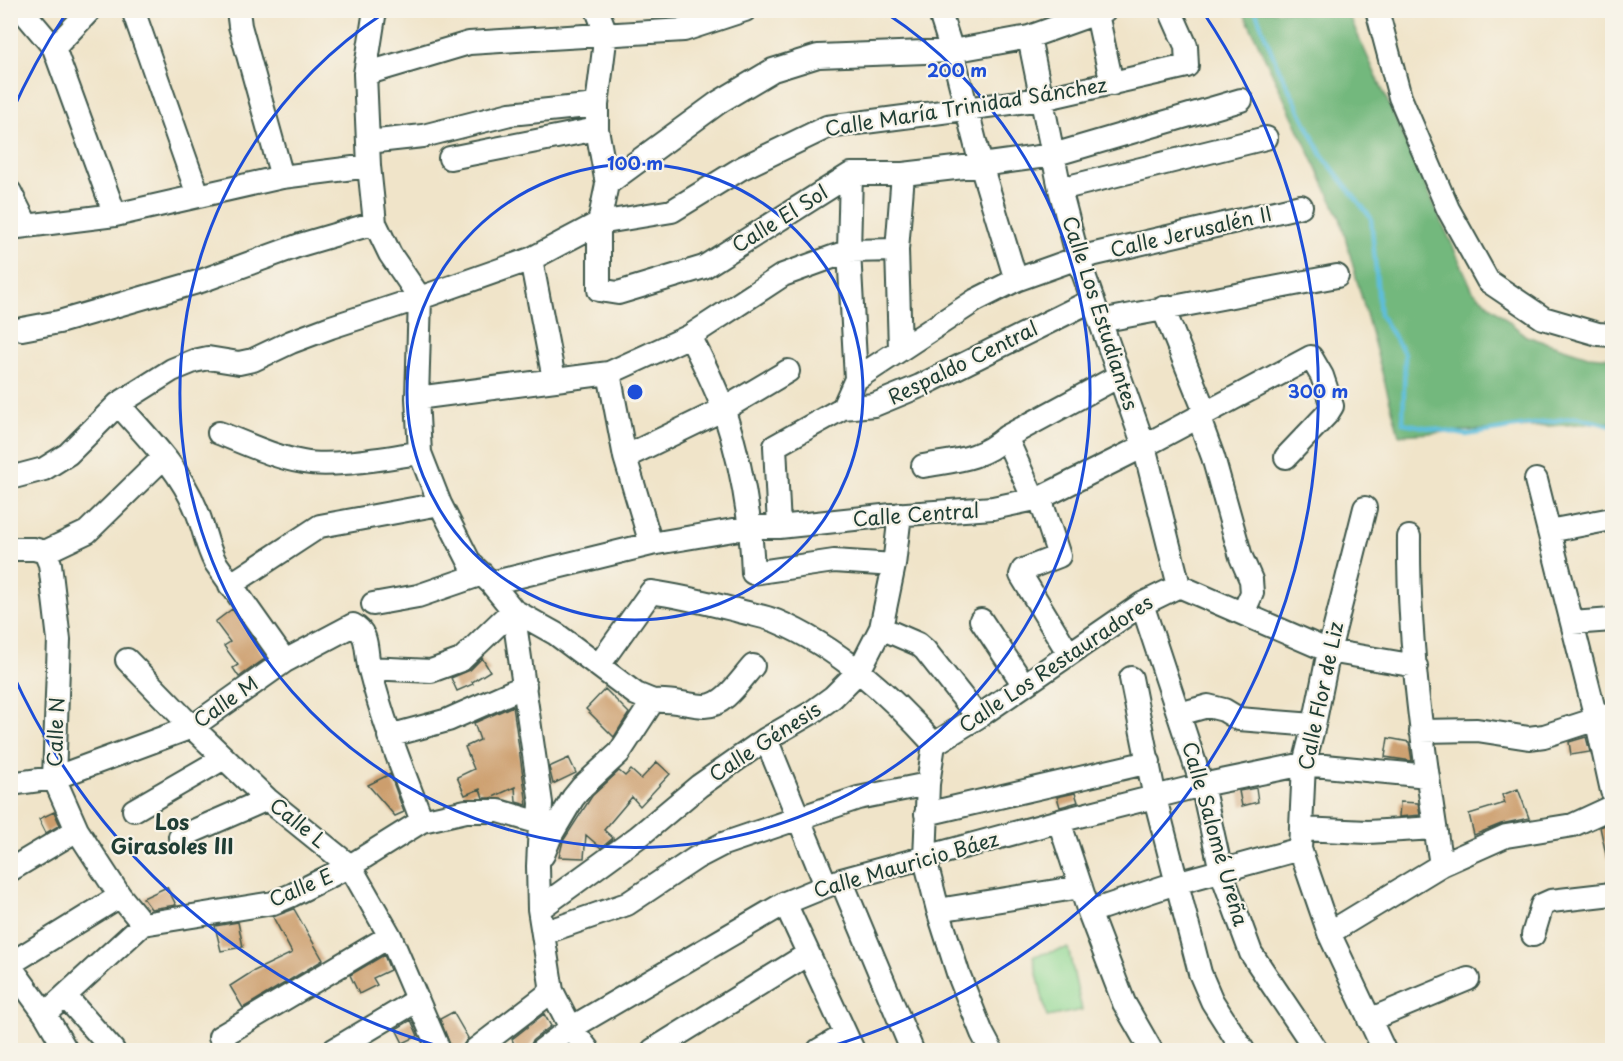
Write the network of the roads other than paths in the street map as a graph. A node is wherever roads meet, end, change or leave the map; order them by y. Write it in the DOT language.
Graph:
graph roads {
  1 [pos="22,10"];
  2 [pos="90,10"];
  3 [pos="133,10"];
  4 [pos="238,10"];
  5 [pos="375,10"];
  6 [pos="597,10"];
  7 [pos="745,10"];
  8 [pos="939,10"];
  9 [pos="1170,10"];
  10 [pos="1377,10"];
  11 [pos="1101,12"];
  12 [pos="606,33"];
  13 [pos="1029,37"];
  14 [pos="54,48"];
  15 [pos="952,51"];
  16 [pos="365,74"];
  17 [pos="1112,84"];
  18 [pos="1042,99"];
  19 [pos="1241,100"];
  20 [pos="597,105"];
  21 [pos="967,108"];
  22 [pos="597,129"];
  23 [pos="1266,138"];
  24 [pos="368,142"];
  25 [pos="1053,155"];
  26 [pos="450,158"];
  27 [pos="981,165"];
  28 [pos="369,166"];
  29 [pos="850,174"];
  30 [pos="903,174"];
  31 [pos="282,177"];
  32 [pos="607,184"];
  33 [pos="1060,189"];
  34 [pos="10,192"];
  35 [pos="198,195"];
  36 [pos="1301,206"];
  37 [pos="115,215"];
  38 [pos="375,223"];
  39 [pos="599,223"];
  40 [pos="19,227"];
  41 [pos="897,250"];
  42 [pos="849,251"];
  43 [pos="1078,258"];
  44 [pos="531,259"];
  45 [pos="1337,276"];
  46 [pos="1016,280"];
  47 [pos="420,298"];
  48 [pos="1093,300"];
  49 [pos="1163,308"];
  50 [pos="1100,321"];
  51 [pos="22,329"];
  52 [pos="1612,335"];
  53 [pos="690,336"];
  54 [pos="900,349"];
  55 [pos="788,371"];
  56 [pos="609,373"];
  57 [pos="1119,376"];
  58 [pos="554,379"];
  59 [pos="856,379"];
  60 [pos="417,398"];
  61 [pos="118,404"];
  62 [pos="843,408"];
  63 [pos="724,410"];
  64 [pos="1201,414"];
  65 [pos="219,432"];
  66 [pos="1006,437"];
  67 [pos="1144,446"];
  68 [pos="420,453"];
  69 [pos="164,457"];
  70 [pos="626,457"];
  71 [pos="1286,457"];
  72 [pos="923,465"];
  73 [pos="10,478"];
  74 [pos="1536,480"];
  75 [pos="1037,499"];
  76 [pos="440,504"];
  77 [pos="1365,508"];
  78 [pos="900,514"];
  79 [pos="1612,519"];
  80 [pos="779,527"];
  81 [pos="751,528"];
  82 [pos="1549,531"];
  83 [pos="1409,537"];
  84 [pos="651,544"];
  85 [pos="10,549"];
  86 [pos="45,552"];
  87 [pos="894,565"];
  88 [pos="487,578"];
  89 [pos="230,585"];
  90 [pos="1179,586"];
  91 [pos="373,604"];
  92 [pos="1142,604"];
  93 [pos="513,610"];
  94 [pos="1242,613"];
  95 [pos="981,620"];
  96 [pos="1612,620"];
  97 [pos="1572,623"];
  98 [pos="881,628"];
  99 [pos="1329,651"];
  100 [pos="1069,654"];
  101 [pos="127,660"];
  102 [pos="285,661"];
  103 [pos="599,665"];
  104 [pos="753,666"];
  105 [pos="1416,666"];
  106 [pos="369,668"];
  107 [pos="859,671"];
  108 [pos="1131,678"];
  109 [pos="1024,685"];
  110 [pos="525,686"];
  111 [pos="653,701"];
  112 [pos="1179,714"];
  113 [pos="1604,716"];
  114 [pos="978,717"];
  115 [pos="1314,725"];
  116 [pos="192,727"];
  117 [pos="1421,731"];
  118 [pos="389,736"];
  119 [pos="766,740"];
  120 [pos="934,744"];
  121 [pos="224,758"];
  122 [pos="1149,762"];
  123 [pos="1304,764"];
  124 [pos="1428,776"];
  125 [pos="54,778"];
  126 [pos="10,784"];
  127 [pos="928,784"];
  128 [pos="1202,785"];
  129 [pos="1612,791"];
  130 [pos="1155,798"];
  131 [pos="267,799"];
  132 [pos="1612,807"];
  133 [pos="134,810"];
  134 [pos="926,814"];
  135 [pos="799,818"];
  136 [pos="422,821"];
  137 [pos="1059,821"];
  138 [pos="540,823"];
  139 [pos="1435,828"];
  140 [pos="77,830"];
  141 [pos="180,837"];
  142 [pos="1300,839"];
  143 [pos="925,859"];
  144 [pos="1441,865"];
  145 [pos="350,866"];
  146 [pos="538,866"];
  147 [pos="10,870"];
  148 [pos="1221,871"];
  149 [pos="834,883"];
  150 [pos="1176,883"];
  151 [pos="1081,887"];
  152 [pos="1612,894"];
  153 [pos="120,896"];
  154 [pos="785,903"];
  155 [pos="539,909"];
  156 [pos="938,910"];
  157 [pos="1089,912"];
  158 [pos="143,924"];
  159 [pos="543,933"];
  160 [pos="1329,933"];
  161 [pos="1533,934"];
  162 [pos="390,936"];
  163 [pos="808,954"];
  164 [pos="10,965"];
  165 [pos="1468,979"];
  166 [pos="552,991"];
  167 [pos="65,996"];
  168 [pos="416,1001"];
  169 [pos="45,1014"];
  170 [pos="1369,1020"];
  171 [pos="571,1028"];
  172 [pos="220,1037"];
  173 [pos="849,1043"];
  174 [pos="66,1050"];
  175 [pos="113,1050"];
  176 [pos="334,1050"];
  177 [pos="439,1050"];
  178 [pos="475,1050"];
  179 [pos="542,1050"];
  180 [pos="588,1050"];
  181 [pos="653,1050"];
  182 [pos="819,1050"];
  183 [pos="912,1050"];
  184 [pos="991,1050"];
  185 [pos="1151,1050"];
  186 [pos="1243,1050"];
  187 [pos="1316,1050"];
  188 [pos="1384,1050"];
  1 -- 14 [label="street"];
  2 -- 14 [label="street"];
  3 -- 35 [label="street"];
  4 -- 31 [label="street"];
  5 -- 16 [label="street"];
  6 -- 12 [label="street, Calle El Sol"];
  7 -- 12 [label="street"];
  8 -- 15 [label="street"];
  9 -- 17 [label="street, Calle María Trinidad Sánchez"];
  10 -- 52 [label="street"];
  11 -- 13 [label="street"];
  11 -- 17 [label="street"];
  12 -- 16 [label="street"];
  12 -- 20 [label="street, Calle El Sol"];
  13 -- 15 [label="street"];
  13 -- 18 [label="street, Calle Los Estudiantes"];
  14 -- 37 [label="street"];
  15 -- 21 [label="street"];
  15 -- 32 [label="street"];
  16 -- 24 [label="street"];
  17 -- 18 [label="street, Calle María Trinidad Sánchez"];
  18 -- 21 [label="street, Calle María Trinidad Sánchez"];
  18 -- 25 [label="street, Calle Los Estudiantes"];
  19 -- 25 [label="street, Calle El Sol"];
  20 -- 22 [label="street, Calle El Sol"];
  20 -- 24 [label="street"];
  21 -- 27 [label="street"];
  21 -- 39 [label="street, Calle María Trinidad Sánchez"];
  22 -- 26 [label="street"];
  22 -- 32 [label="street, Calle El Sol"];
  23 -- 33 [label="street"];
  24 -- 28 [label="street"];
  25 -- 27 [label="street, Calle El Sol"];
  25 -- 33 [label="street, Calle Los Estudiantes"];
  27 -- 30 [label="street, Calle El Sol"];
  27 -- 46 [label="street"];
  28 -- 31 [label="street"];
  28 -- 38 [label="street"];
  29 -- 30 [label="street, Calle El Sol"];
  29 -- 39 [label="street, Calle El Sol"];
  29 -- 42 [label="street"];
  30 -- 41 [label="street"];
  31 -- 35 [label="street"];
  32 -- 39 [label="street, Calle El Sol"];
  33 -- 43 [label="street, Calle Los Estudiantes"];
  34 -- 40 [label="street"];
  35 -- 37 [label="street"];
  36 -- 43 [label="street, Calle Jerusalén II"];
  37 -- 40 [label="street"];
  38 -- 47 [label="street"];
  38 -- 51 [label="street"];
  39 -- 44 [label="street, Calle María Trinidad Sánchez"];
  41 -- 42 [label="street"];
  41 -- 54 [label="street"];
  42 -- 53 [label="street"];
  42 -- 59 [label="street"];
  43 -- 46 [label="street, Calle Jerusalén II"];
  43 -- 48 [label="street, Calle Los Estudiantes"];
  44 -- 47 [label="street, Calle María Trinidad Sánchez"];
  44 -- 58 [label="street"];
  45 -- 49 [label="street"];
  46 -- 54 [label="street, Calle Jerusalén II"];
  47 -- 60 [label="street"];
  47 -- 61 [label="street, Calle María Trinidad Sánchez"];
  48 -- 50 [label="street, Calle Los Estudiantes"];
  48 -- 62 [label="street, Respaldo Central"];
  49 -- 50 [label="street"];
  49 -- 64 [label="street"];
  50 -- 57 [label="street, Calle Los Estudiantes"];
  53 -- 56 [label="street"];
  53 -- 63 [label="street"];
  54 -- 59 [label="street, Calle Jerusalén II"];
  55 -- 63 [label="street"];
  56 -- 58 [label="street"];
  56 -- 70 [label="street"];
  57 -- 66 [label="street"];
  57 -- 67 [label="street, Calle Los Estudiantes"];
  58 -- 60 [label="street"];
  59 -- 62 [label="street"];
  60 -- 68 [label="street"];
  61 -- 69 [label="street"];
  61 -- 73 [label="street, Calle María Trinidad Sánchez"];
  62 -- 80 [label="street, Respaldo Central"];
  63 -- 70 [label="street"];
  63 -- 81 [label="street"];
  64 -- 67 [label="street, Calle Central"];
  64 -- 71 [label="street, Calle Central"];
  64 -- 94 [label="street"];
  65 -- 68 [label="street"];
  66 -- 72 [label="street"];
  66 -- 75 [label="street"];
  67 -- 75 [label="street, Calle Central"];
  67 -- 90 [label="street, Calle Los Estudiantes"];
  68 -- 76 [label="street"];
  69 -- 86 [label="street"];
  69 -- 89 [label="street"];
  70 -- 84 [label="street"];
  74 -- 82 [label="street"];
  75 -- 78 [label="street, Calle Central"];
  75 -- 100 [label="street"];
  76 -- 88 [label="street"];
  76 -- 89 [label="street"];
  77 -- 99 [label="street, Calle Flor de Liz"];
  78 -- 80 [label="street, Calle Central"];
  78 -- 87 [label="street, Calle Génesis"];
  79 -- 82 [label="street"];
  80 -- 81 [label="street, Calle Central"];
  81 -- 84 [label="street, Calle Central"];
  81 -- 87 [label="street"];
  82 -- 97 [label="street"];
  83 -- 105 [label="street"];
  84 -- 88 [label="street, Calle Central"];
  85 -- 86 [label="street"];
  86 -- 125 [label="street, Calle N"];
  87 -- 98 [label="street, Calle Génesis"];
  88 -- 91 [label="street, Calle Central"];
  88 -- 93 [label="street"];
  89 -- 102 [label="street"];
  90 -- 92 [label="street, Calle Los Restauradores"];
  90 -- 94 [label="street"];
  92 -- 100 [label="street, Calle Los Restauradores"];
  92 -- 112 [label="street, Calle Salomé Ureña"];
  93 -- 103 [label="street"];
  93 -- 106 [label="street"];
  93 -- 110 [label="street"];
  94 -- 99 [label="street"];
  95 -- 109 [label="street"];
  96 -- 97 [label="street"];
  97 -- 113 [label="street"];
  98 -- 107 [label="street, Calle Génesis"];
  98 -- 114 [label="street"];
  99 -- 105 [label="street"];
  99 -- 115 [label="street, Calle Flor de Liz"];
  100 -- 109 [label="street, Calle Los Restauradores"];
  101 -- 116 [label="street, Calle L"];
  102 -- 106 [label="street, Calle M"];
  102 -- 116 [label="street, Calle M"];
  103 -- 107 [label="street"];
  103 -- 111 [label="street"];
  104 -- 111 [label="street"];
  105 -- 117 [label="street"];
  106 -- 118 [label="street"];
  107 -- 119 [label="street, Calle Génesis"];
  107 -- 120 [label="street"];
  108 -- 122 [label="street"];
  109 -- 114 [label="street, Calle Los Restauradores"];
  110 -- 118 [label="street"];
  110 -- 138 [label="street"];
  111 -- 146 [label="street"];
  112 -- 115 [label="street"];
  112 -- 128 [label="street, Calle Salomé Ureña"];
  113 -- 117 [label="street"];
  113 -- 129 [label="street"];
  114 -- 120 [label="street, Calle Los Restauradores"];
  115 -- 123 [label="street, Calle Flor de Liz"];
  116 -- 121 [label="street, Calle L"];
  116 -- 125 [label="street, Calle M"];
  117 -- 124 [label="street"];
  118 -- 136 [label="street"];
  119 -- 135 [label="street"];
  119 -- 155 [label="street, Calle Génesis"];
  120 -- 127 [label="street"];
  121 -- 131 [label="street, Calle L"];
  121 -- 133 [label="street"];
  122 -- 130 [label="street"];
  122 -- 134 [label="street"];
  123 -- 124 [label="street, Calle Mauricio Báez"];
  123 -- 128 [label="street, Calle Mauricio Báez"];
  123 -- 142 [label="street, Calle Flor de Liz"];
  124 -- 139 [label="street"];
  125 -- 126 [label="street, Calle M"];
  125 -- 140 [label="street, Calle N"];
  127 -- 134 [label="street"];
  127 -- 135 [label="street"];
  128 -- 130 [label="street, Calle Mauricio Báez"];
  128 -- 148 [label="street, Calle Salomé Ureña"];
  130 -- 137 [label="street, Calle Mauricio Báez"];
  130 -- 150 [label="street"];
  131 -- 141 [label="street"];
  131 -- 145 [label="street, Calle L"];
  132 -- 144 [label="street"];
  134 -- 143 [label="street"];
  135 -- 149 [label="street"];
  135 -- 159 [label="street"];
  136 -- 138 [label="street, Calle E"];
  136 -- 145 [label="street, Calle E"];
  137 -- 143 [label="street, Calle Mauricio Báez"];
  137 -- 151 [label="street"];
  138 -- 146 [label="street"];
  139 -- 142 [label="street"];
  139 -- 144 [label="street"];
  140 -- 147 [label="street"];
  140 -- 153 [label="street, Calle N"];
  142 -- 148 [label="street"];
  142 -- 160 [label="street, Calle Flor de Liz"];
  143 -- 149 [label="street, Calle Mauricio Báez"];
  143 -- 156 [label="street"];
  144 -- 160 [label="street"];
  145 -- 158 [label="street, Calle E"];
  145 -- 162 [label="street, Calle L"];
  146 -- 155 [label="street"];
  148 -- 150 [label="street"];
  148 -- 187 [label="street, Calle Salomé Ureña"];
  149 -- 154 [label="street, Calle Mauricio Báez"];
  149 -- 183 [label="street"];
  150 -- 157 [label="street"];
  150 -- 186 [label="street"];
  151 -- 156 [label="street"];
  151 -- 157 [label="street"];
  152 -- 161 [label="street"];
  153 -- 158 [label="street, Calle N"];
  153 -- 164 [label="street"];
  154 -- 163 [label="street"];
  154 -- 171 [label="street, Calle Mauricio Báez"];
  155 -- 159 [label="street"];
  156 -- 184 [label="street"];
  157 -- 185 [label="street"];
  158 -- 167 [label="street"];
  159 -- 166 [label="street"];
  160 -- 170 [label="street, Calle Flor de Liz"];
  162 -- 168 [label="street, Calle L"];
  162 -- 172 [label="street"];
  163 -- 173 [label="street"];
  163 -- 181 [label="street"];
  164 -- 169 [label="street"];
  165 -- 170 [label="street"];
  166 -- 171 [label="street"];
  166 -- 178 [label="street"];
  167 -- 169 [label="street"];
  167 -- 175 [label="street"];
  168 -- 176 [label="street"];
  168 -- 177 [label="street, Calle L"];
  169 -- 174 [label="street"];
  170 -- 188 [label="street, Calle Flor de Liz"];
  171 -- 179 [label="street, Calle Mauricio Báez"];
  171 -- 180 [label="street"];
  173 -- 182 [label="street"];
}
